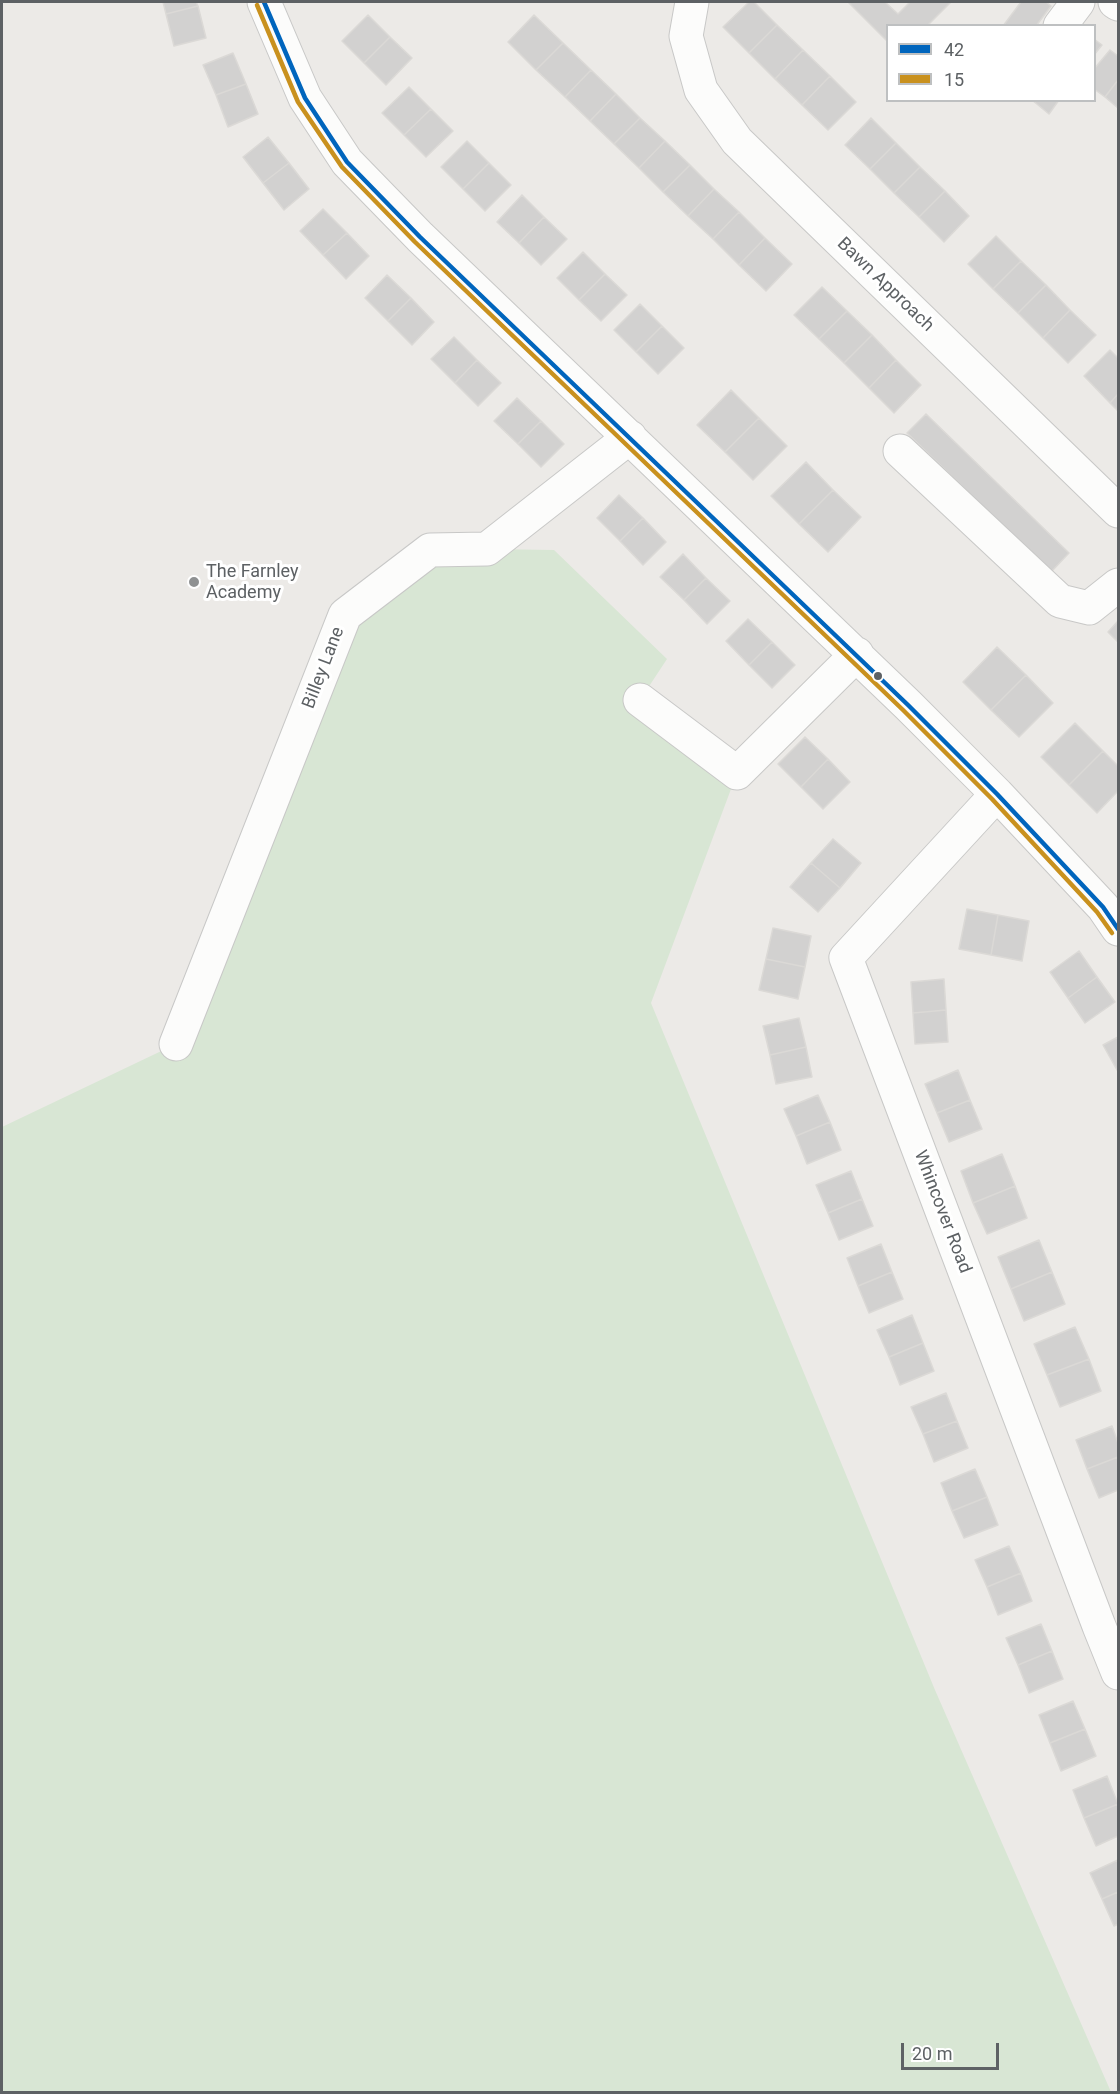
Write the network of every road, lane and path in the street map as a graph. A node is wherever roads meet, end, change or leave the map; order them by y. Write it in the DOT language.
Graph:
graph roads {
  1 [pos="264,2"];
  2 [pos="692,2"];
  3 [pos="1078,2"];
  4 [pos="1062,24"];
  5 [pos="630,437"];
  6 [pos="900,452"];
  7 [pos="1119,511"];
  8 [pos="1119,585"];
  9 [pos="858,654"];
  10 [pos="640,700"];
  11 [pos="997,794"];
  12 [pos="1119,929"];
  13 [pos="176,1044"];
  14 [pos="1109,1621"];
  15 [pos="1119,1673"];
  1 -- 5 [label="street"];
  2 -- 7 [label="street, Bawn Approach"];
  3 -- 4 [label="street"];
  5 -- 9 [label="street"];
  5 -- 13 [label="street, Billey Lane"];
  6 -- 8 [label="street"];
  9 -- 10 [label="street"];
  9 -- 11 [label="street"];
  11 -- 12 [label="street"];
  11 -- 14 [label="street, Whincover Road"];
  14 -- 15 [label="street, Whincover Road"];
}
